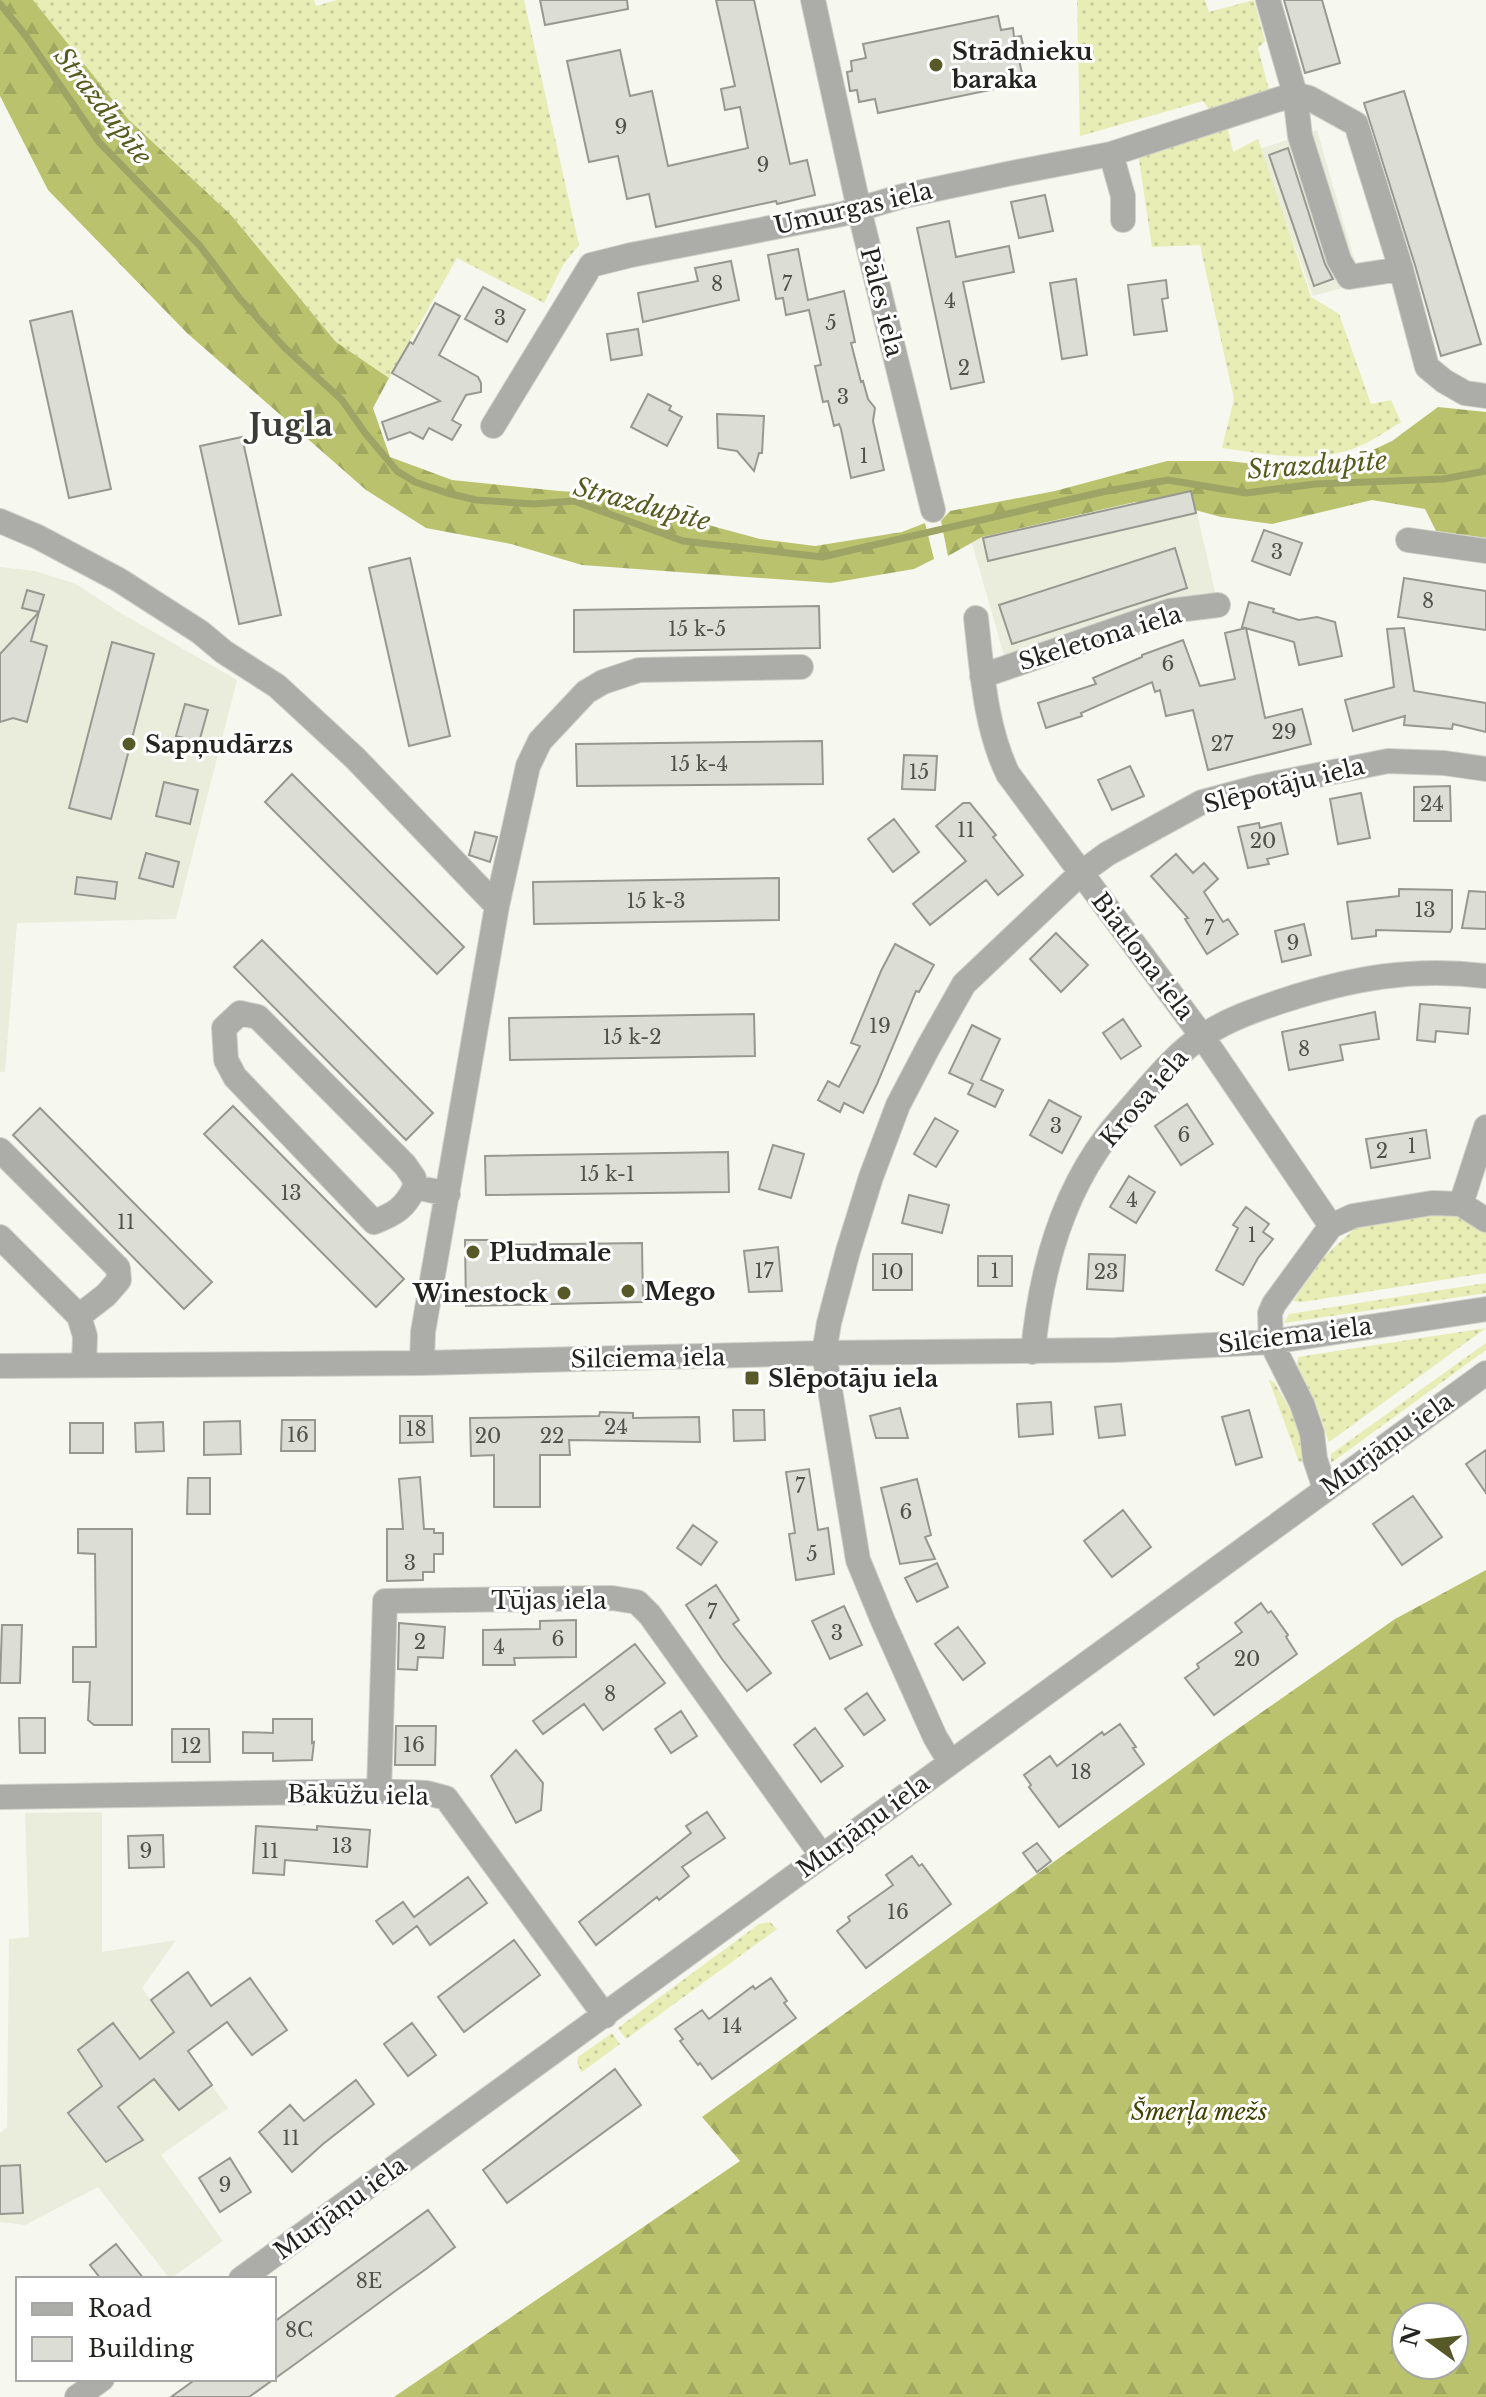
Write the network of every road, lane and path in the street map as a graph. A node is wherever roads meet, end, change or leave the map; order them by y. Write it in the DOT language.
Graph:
graph roads {
  1 [pos="813,0"];
  2 [pos="1268,0"];
  3 [pos="1295,94"];
  4 [pos="1111,154"];
  5 [pos="859,209"];
  6 [pos="1123,220"];
  7 [pos="1401,269"];
  8 [pos="1486,396"];
  9 [pos="493,426"];
  10 [pos="933,510"];
  11 [pos="0,521"];
  12 [pos="1408,540"];
  13 [pos="1486,551"];
  14 [pos="1218,605"];
  15 [pos="976,618"];
  16 [pos="801,667"];
  17 [pos="982,676"];
  18 [pos="1486,769"];
  19 [pos="1081,873"];
  20 [pos="497,906"];
  21 [pos="1486,976"];
  22 [pos="1202,1036"];
  23 [pos="1486,1127"];
  24 [pos="0,1150"];
  25 [pos="415,1187"];
  26 [pos="448,1194"];
  27 [pos="1461,1204"];
  28 [pos="1486,1220"];
  29 [pos="1331,1226"];
  30 [pos="0,1237"];
  31 [pos="1486,1309"];
  32 [pos="79,1316"];
  33 [pos="1271,1342"];
  34 [pos="1033,1352"];
  35 [pos="824,1353"];
  36 [pos="422,1363"];
  37 [pos="84,1365"];
  38 [pos="0,1366"];
  39 [pos="1486,1373"];
  40 [pos="1325,1489"];
  41 [pos="950,1762"];
  42 [pos="379,1791"];
  43 [pos="0,1797"];
  44 [pos="822,1856"];
  45 [pos="605,2016"];
  46 [pos="244,2277"];
  47 [pos="99,2381"];
  48 [pos="77,2397"];
  1 -- 5 [label="street, Pāles iela"];
  2 -- 3 [label="street"];
  3 -- 4 [label="street, Umurgas iela"];
  3 -- 7 [label="street"];
  3 -- 7 [label="street"];
  4 -- 5 [label="street, Umurgas iela"];
  4 -- 6 [label="street"];
  5 -- 9 [label="street, Umurgas iela"];
  5 -- 10 [label="street, Pāles iela"];
  7 -- 8 [label="street"];
  11 -- 20 [label="street"];
  12 -- 13 [label="street"];
  14 -- 17 [label="street, Skeletona iela"];
  15 -- 17 [label="street, Biatlona iela"];
  16 -- 20 [label="street"];
  17 -- 19 [label="street, Biatlona iela"];
  18 -- 19 [label="street, Slēpotāju iela"];
  19 -- 22 [label="street, Biatlona iela"];
  19 -- 35 [label="street, Slēpotāju iela"];
  20 -- 26 [label="street"];
  21 -- 22 [label="street, Krosa iela"];
  22 -- 29 [label="street, Biatlona iela"];
  22 -- 34 [label="street, Krosa iela"];
  23 -- 27 [label="street"];
  24 -- 32 [label="street"];
  25 -- 25 [label="street"];
  25 -- 26 [label="street"];
  26 -- 36 [label="street"];
  27 -- 28 [label="street"];
  27 -- 29 [label="street"];
  29 -- 33 [label="street"];
  30 -- 32 [label="street"];
  31 -- 33 [label="street, Silciema iela"];
  32 -- 37 [label="street"];
  33 -- 34 [label="street, Silciema iela"];
  33 -- 40 [label="street"];
  34 -- 35 [label="street, Silciema iela"];
  35 -- 36 [label="street, Silciema iela"];
  35 -- 41 [label="street, Slēpotāju iela"];
  36 -- 37 [label="street, Silciema iela"];
  37 -- 38 [label="street, Silciema iela"];
  39 -- 40 [label="street, Murjāņu iela"];
  40 -- 41 [label="street, Murjāņu iela"];
  41 -- 44 [label="street, Murjāņu iela"];
  42 -- 43 [label="street, Bākūžu iela"];
  42 -- 44 [label="street, Tūjas iela"];
  42 -- 45 [label="street, Bākūžu iela"];
  44 -- 45 [label="street, Murjāņu iela"];
  45 -- 46 [label="street, Murjāņu iela"];
  47 -- 48 [label="street"];
}
